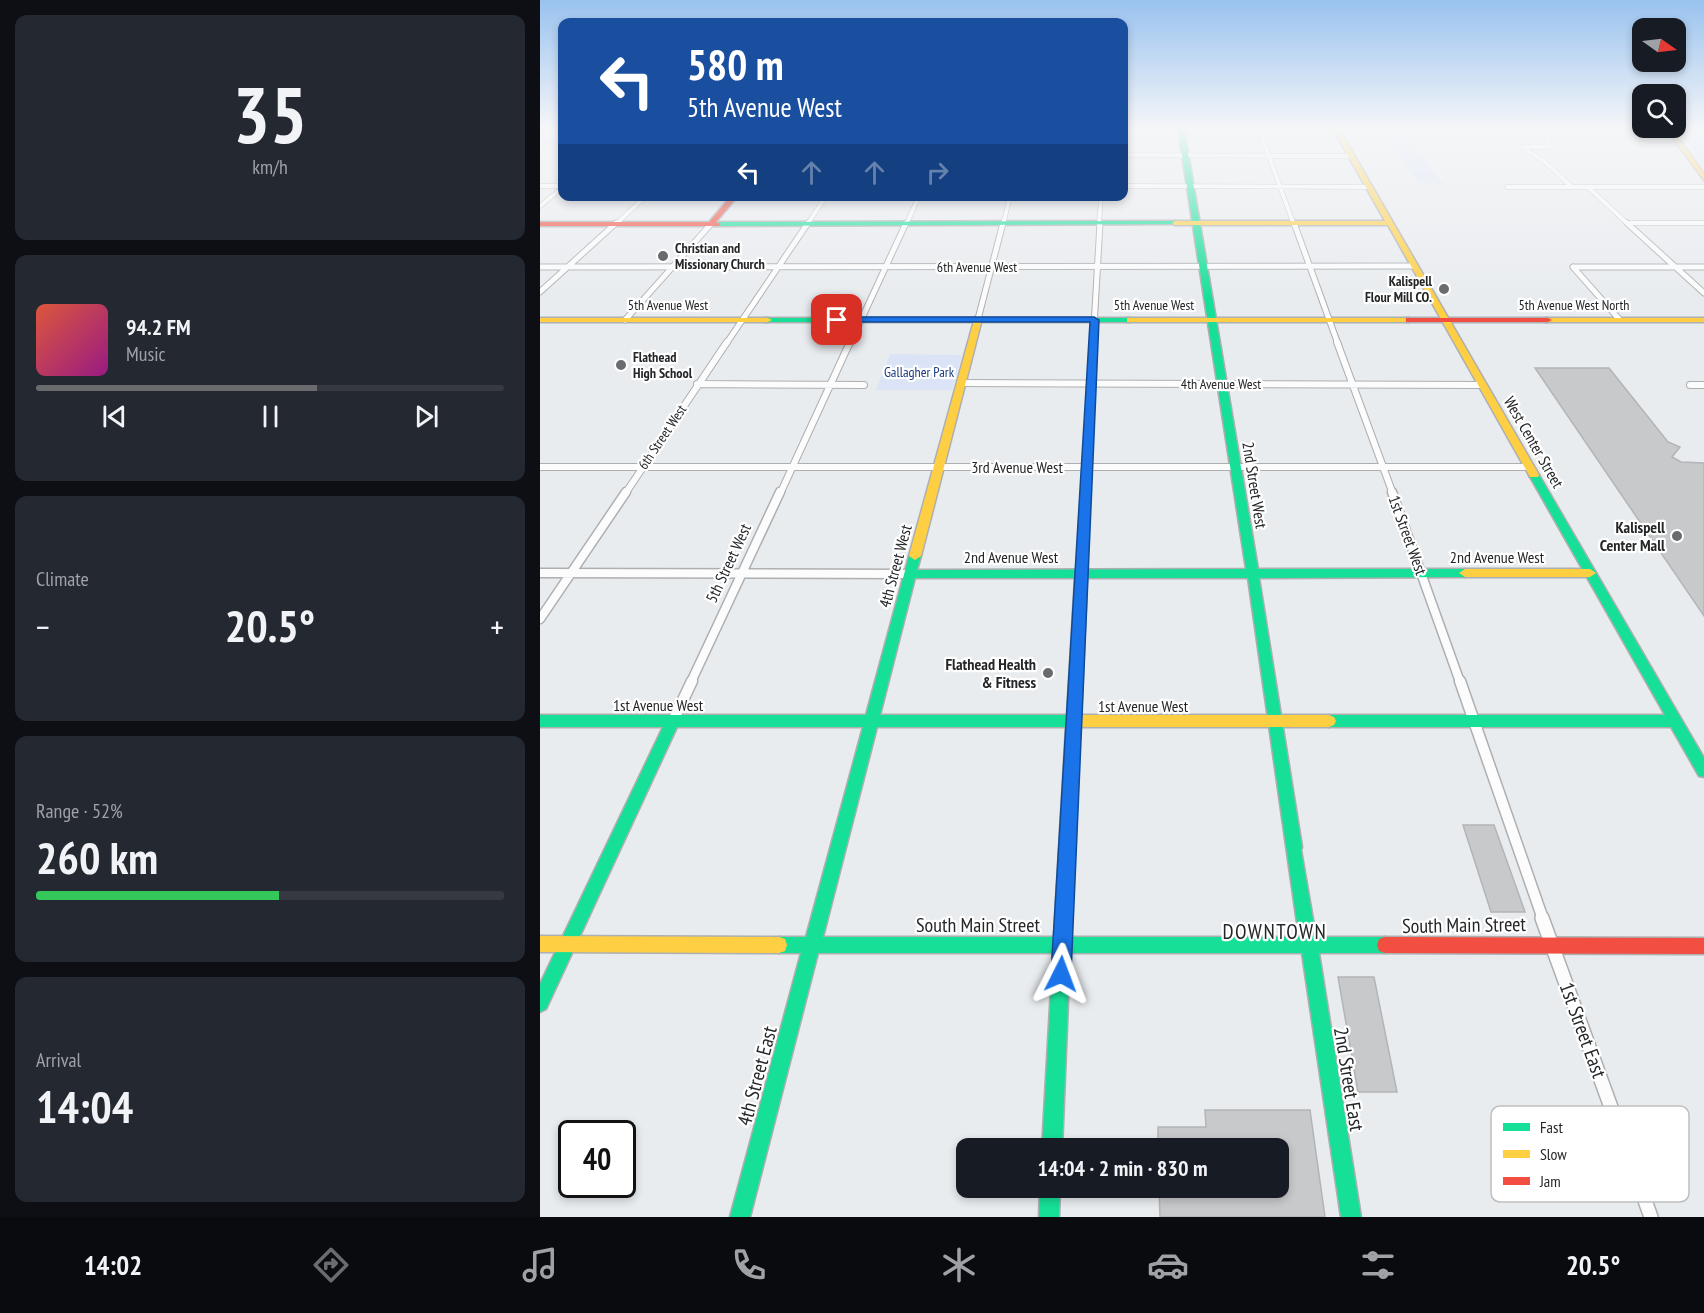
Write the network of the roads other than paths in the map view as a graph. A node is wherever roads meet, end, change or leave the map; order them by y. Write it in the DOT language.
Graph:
graph roads {
  1 [pos="540,186"];
  2 [pos="1128,186"];
  3 [pos="1190,186"];
  4 [pos="1279,186"];
  5 [pos="1507,186"];
  6 [pos="558,187"];
  7 [pos="1370,187"];
  8 [pos="1572,187"];
  9 [pos="1588,187"];
  10 [pos="1704,187"];
  11 [pos="558,190"];
  12 [pos="641,201"];
  13 [pos="731,201"];
  14 [pos="823,201"];
  15 [pos="917,201"];
  16 [pos="1009,201"];
  17 [pos="1101,201"];
  18 [pos="540,206"];
  19 [pos="1293,223"];
  20 [pos="1389,223"];
  21 [pos="1628,223"];
  22 [pos="1704,223"];
  23 [pos="540,224"];
  24 [pos="616,224"];
  25 [pos="711,224"];
  26 [pos="808,224"];
  27 [pos="906,224"];
  28 [pos="1003,224"];
  29 [pos="1099,224"];
  30 [pos="1196,224"];
  31 [pos="1309,266"];
  32 [pos="1413,266"];
  33 [pos="540,267"];
  34 [pos="568,267"];
  35 [pos="673,267"];
  36 [pos="779,267"];
  37 [pos="886,267"];
  38 [pos="992,267"];
  39 [pos="1097,267"];
  40 [pos="1202,267"];
  41 [pos="1676,267"];
  42 [pos="1704,267"];
  43 [pos="540,292"];
  44 [pos="1704,293"];
  45 [pos="860,319"];
  46 [pos="978,319"];
  47 [pos="540,320"];
  48 [pos="625,320"];
  49 [pos="741,320"];
  50 [pos="1094,320"];
  51 [pos="1211,320"];
  52 [pos="1328,320"];
  53 [pos="1445,320"];
  54 [pos="1618,320"];
  55 [pos="1704,320"];
  56 [pos="960,383"];
  57 [pos="697,384"];
  58 [pos="1090,384"];
  59 [pos="1222,384"];
  60 [pos="831,385"];
  61 [pos="864,385"];
  62 [pos="1352,385"];
  63 [pos="1482,385"];
  64 [pos="1690,385"];
  65 [pos="1704,385"];
  66 [pos="792,466"];
  67 [pos="540,467"];
  68 [pos="642,467"];
  69 [pos="939,467"];
  70 [pos="1087,467"];
  71 [pos="1236,467"];
  72 [pos="1383,467"];
  73 [pos="1529,467"];
  74 [pos="540,573"];
  75 [pos="571,573"];
  76 [pos="742,573"];
  77 [pos="1590,573"];
  78 [pos="910,574"];
  79 [pos="1081,574"];
  80 [pos="1252,574"];
  81 [pos="1422,574"];
  82 [pos="540,619"];
  83 [pos="540,721"];
  84 [pos="673,721"];
  85 [pos="870,722"];
  86 [pos="1274,722"];
  87 [pos="1476,722"];
  88 [pos="1675,722"];
  89 [pos="1074,723"];
  90 [pos="1704,771"];
  91 [pos="540,944"];
  92 [pos="568,944"];
  93 [pos="813,944"];
  94 [pos="1551,944"];
  95 [pos="1063,945"];
  96 [pos="1309,946"];
  97 [pos="1704,946"];
  98 [pos="540,1003"];
  99 [pos="1610,1106"];
  100 [pos="1053,1138"];
  101 [pos="1049,1198"];
  102 [pos="1646,1202"];
  103 [pos="740,1217"];
  104 [pos="1048,1217"];
  105 [pos="1351,1217"];
  106 [pos="1651,1217"];
  1 -- 6 [label="street"];
  2 -- 3 [label="street"];
  3 -- 4 [label="street"];
  3 -- 30 [label="main road, 2nd Street West"];
  4 -- 7 [label="street"];
  4 -- 19 [label="street, 1st Street West"];
  5 -- 8 [label="street"];
  7 -- 20 [label="main road, West Center Street"];
  8 -- 9 [label="street"];
  9 -- 10 [label="street"];
  9 -- 21 [label="street"];
  11 -- 18 [label="street"];
  12 -- 24 [label="street"];
  13 -- 25 [label="main road"];
  14 -- 26 [label="street, 6th Street West"];
  15 -- 27 [label="street, 5th Street West"];
  16 -- 28 [label="street, 4th Street West"];
  17 -- 29 [label="street"];
  19 -- 20 [label="main road"];
  19 -- 30 [label="main road"];
  19 -- 31 [label="street, 1st Street West"];
  20 -- 32 [label="main road, West Center Street"];
  21 -- 22 [label="street"];
  21 -- 41 [label="street"];
  23 -- 24 [label="main road"];
  24 -- 25 [label="main road"];
  24 -- 34 [label="street"];
  25 -- 26 [label="main road"];
  25 -- 35 [label="street"];
  26 -- 27 [label="main road"];
  26 -- 36 [label="street, 6th Street West"];
  27 -- 28 [label="main road"];
  27 -- 37 [label="street, 5th Street West"];
  28 -- 29 [label="main road"];
  28 -- 38 [label="street, 4th Street West"];
  29 -- 30 [label="main road"];
  29 -- 39 [label="street"];
  30 -- 40 [label="main road, 2nd Street West"];
  31 -- 32 [label="street, 6th Avenue West"];
  31 -- 40 [label="street, 6th Avenue West"];
  31 -- 52 [label="street, 1st Street West"];
  32 -- 53 [label="main road, West Center Street"];
  33 -- 34 [label="street, 6th Avenue West"];
  34 -- 35 [label="street, 6th Avenue West"];
  34 -- 43 [label="street"];
  35 -- 36 [label="street, 6th Avenue West"];
  35 -- 48 [label="street"];
  36 -- 37 [label="street, 6th Avenue West"];
  36 -- 49 [label="street, 6th Street West"];
  37 -- 38 [label="street, 6th Avenue West"];
  37 -- 45 [label="street, 5th Street West"];
  38 -- 39 [label="street, 6th Avenue West"];
  38 -- 46 [label="street, 4th Street West"];
  39 -- 40 [label="street, 6th Avenue West"];
  39 -- 50 [label="street"];
  40 -- 51 [label="main road, 2nd Street West"];
  41 -- 42 [label="street"];
  41 -- 44 [label="street"];
  41 -- 54 [label="street"];
  45 -- 46 [label="main road, 5th Avenue West"];
  45 -- 49 [label="main road, 5th Avenue West"];
  45 -- 60 [label="street, 5th Street West"];
  46 -- 50 [label="main road, 5th Avenue West"];
  46 -- 56 [label="main road, 4th Street West"];
  47 -- 48 [label="main road, 5th Avenue West"];
  48 -- 49 [label="main road, 5th Avenue West"];
  49 -- 57 [label="street, 6th Street West"];
  50 -- 51 [label="main road, 5th Avenue West"];
  50 -- 58 [label="street"];
  51 -- 52 [label="main road, 5th Avenue West"];
  51 -- 59 [label="main road, 2nd Street West"];
  52 -- 53 [label="main road, 5th Avenue West"];
  52 -- 62 [label="street, 1st Street West"];
  53 -- 54 [label="main road, 5th Avenue West North"];
  53 -- 63 [label="main road, West Center Street"];
  54 -- 55 [label="main road, 5th Avenue West North"];
  56 -- 58 [label="street, 4th Avenue West"];
  56 -- 69 [label="main road, 4th Street West"];
  57 -- 60 [label="street"];
  57 -- 68 [label="street, 6th Street West"];
  58 -- 59 [label="street, 4th Avenue West"];
  58 -- 70 [label="street"];
  59 -- 62 [label="street, 4th Avenue West"];
  59 -- 71 [label="main road, 2nd Street West"];
  60 -- 61 [label="street"];
  60 -- 66 [label="street, 5th Street West"];
  62 -- 63 [label="street, 4th Avenue West"];
  62 -- 72 [label="street, 1st Street West"];
  63 -- 73 [label="main road, West Center Street"];
  64 -- 65 [label="street"];
  66 -- 68 [label="street, 3rd Avenue West"];
  66 -- 69 [label="street, 3rd Avenue West"];
  66 -- 76 [label="street, 5th Street West"];
  67 -- 68 [label="street, 3rd Avenue West"];
  68 -- 75 [label="street, 6th Street West"];
  69 -- 70 [label="street, 3rd Avenue West"];
  69 -- 78 [label="main road, 4th Street West"];
  70 -- 71 [label="street, 3rd Avenue West"];
  70 -- 79 [label="street"];
  71 -- 72 [label="street, 3rd Avenue West"];
  71 -- 80 [label="main road, 2nd Street West"];
  72 -- 73 [label="street, 3rd Avenue West"];
  72 -- 81 [label="street, 1st Street West"];
  73 -- 77 [label="main road, West Center Street"];
  74 -- 75 [label="street, 2nd Avenue West"];
  75 -- 76 [label="street, 2nd Avenue West"];
  75 -- 82 [label="street, 6th Street West"];
  76 -- 78 [label="street, 2nd Avenue West"];
  76 -- 84 [label="street, 5th Street West"];
  77 -- 81 [label="main road, 2nd Avenue West"];
  77 -- 88 [label="main road, West Center Street"];
  78 -- 79 [label="main road, 2nd Avenue West"];
  78 -- 85 [label="main road, 4th Street West"];
  79 -- 80 [label="main road, 2nd Avenue West"];
  79 -- 89 [label="main road"];
  80 -- 81 [label="main road, 2nd Avenue West"];
  80 -- 86 [label="main road, 2nd Street West"];
  81 -- 87 [label="street, 1st Street West"];
  83 -- 84 [label="main road, 1st Avenue West"];
  84 -- 85 [label="main road, 1st Avenue West"];
  84 -- 92 [label="main road, 5th Street West"];
  85 -- 89 [label="main road, 1st Avenue West"];
  85 -- 93 [label="main road, 4th Street West"];
  86 -- 87 [label="main road, 1st Avenue West"];
  86 -- 89 [label="main road, 1st Avenue West"];
  86 -- 96 [label="main road, 2nd Street West"];
  87 -- 88 [label="main road, 1st Avenue West"];
  87 -- 94 [label="street, 1st Street West"];
  88 -- 90 [label="main road, West Center Street"];
  89 -- 95 [label="main road"];
  91 -- 92 [label="main road, South Main Street"];
  92 -- 93 [label="main road, South Main Street"];
  92 -- 98 [label="main road, 5th Street West"];
  93 -- 95 [label="main road, South Main Street"];
  93 -- 103 [label="main road, 4th Street East"];
  94 -- 96 [label="main road, South Main Street"];
  94 -- 97 [label="main road, South Main Street"];
  94 -- 99 [label="street, 1st Street East"];
  95 -- 96 [label="main road, South Main Street"];
  95 -- 100 [label="main road"];
  96 -- 105 [label="main road, 2nd Street East"];
  101 -- 104 [label="main road"];
  102 -- 106 [label="street, 1st Street East"];
}
